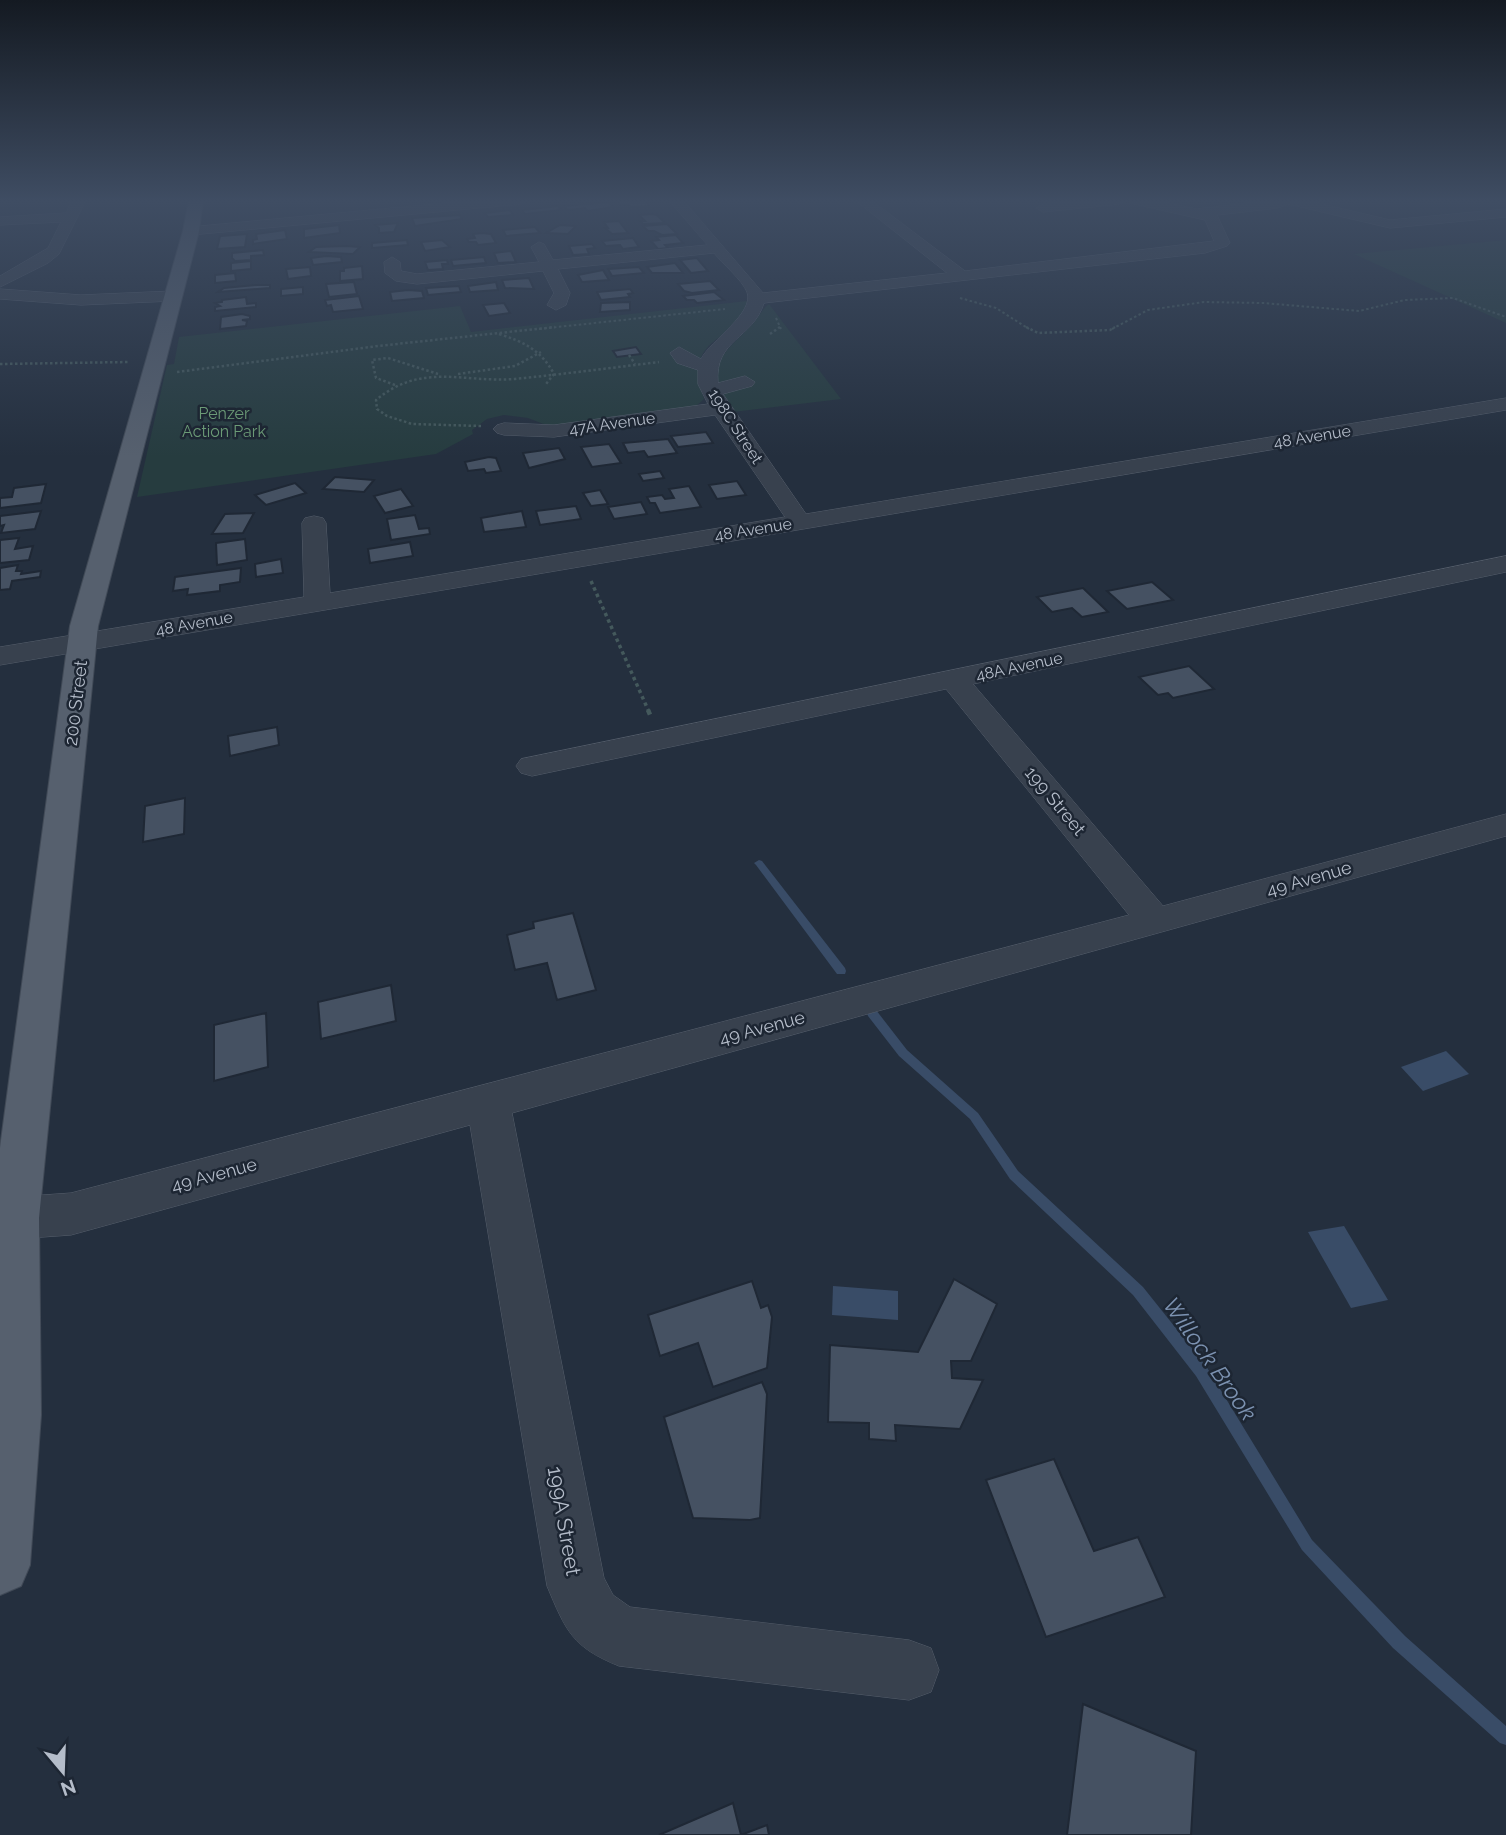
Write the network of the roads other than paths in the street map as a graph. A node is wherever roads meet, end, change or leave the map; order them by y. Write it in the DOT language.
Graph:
graph roads {
  1 [pos="176,286"];
  2 [pos="559,286"];
  3 [pos="751,286"];
  4 [pos="882,286"];
  5 [pos="0,293"];
  6 [pos="173,296"];
  7 [pos="757,299"];
  8 [pos="556,305"];
  9 [pos="679,353"];
  10 [pos="707,367"];
  11 [pos="745,382"];
  12 [pos="716,400"];
  13 [pos="1506,404"];
  14 [pos="503,429"];
  15 [pos="800,522"];
  16 [pos="314,523"];
  17 [pos="1506,564"];
  18 [pos="317,602"];
  19 [pos="84,642"];
  20 [pos="0,656"];
  21 [pos="954,680"];
  22 [pos="532,766"];
  23 [pos="1506,825"];
  24 [pos="1155,922"];
  25 [pos="488,1102"];
  26 [pos="15,1218"];
  27 [pos="0,1270"];
  28 [pos="0,1565"];
  29 [pos="909,1670"];
  1 -- 6 [label="main road, 200 Street"];
  2 -- 8 [label="street"];
  3 -- 7 [label="street"];
  4 -- 7 [label="street"];
  5 -- 6 [label="street"];
  6 -- 19 [label="main road, 200 Street"];
  7 -- 10 [label="street, 198C Street"];
  9 -- 10 [label="street"];
  10 -- 12 [label="street, 198C Street"];
  11 -- 12 [label="street, 47A Avenue"];
  12 -- 14 [label="street, 47A Avenue"];
  12 -- 15 [label="street, 198C Street"];
  13 -- 15 [label="street, 48 Avenue"];
  15 -- 18 [label="street, 48 Avenue"];
  16 -- 18 [label="street"];
  17 -- 21 [label="street, 48A Avenue"];
  18 -- 19 [label="street, 48 Avenue"];
  19 -- 20 [label="street, 48 Avenue"];
  19 -- 26 [label="main road, 200 Street"];
  21 -- 22 [label="street, 48A Avenue"];
  21 -- 24 [label="street, 199 Street"];
  23 -- 24 [label="street, 49 Avenue"];
  24 -- 25 [label="street, 49 Avenue"];
  25 -- 26 [label="street, 49 Avenue"];
  25 -- 29 [label="street, 199A Street"];
  26 -- 27 [label="main road, 200 Street"];
  26 -- 28 [label="main road, 200 Street"];
}
